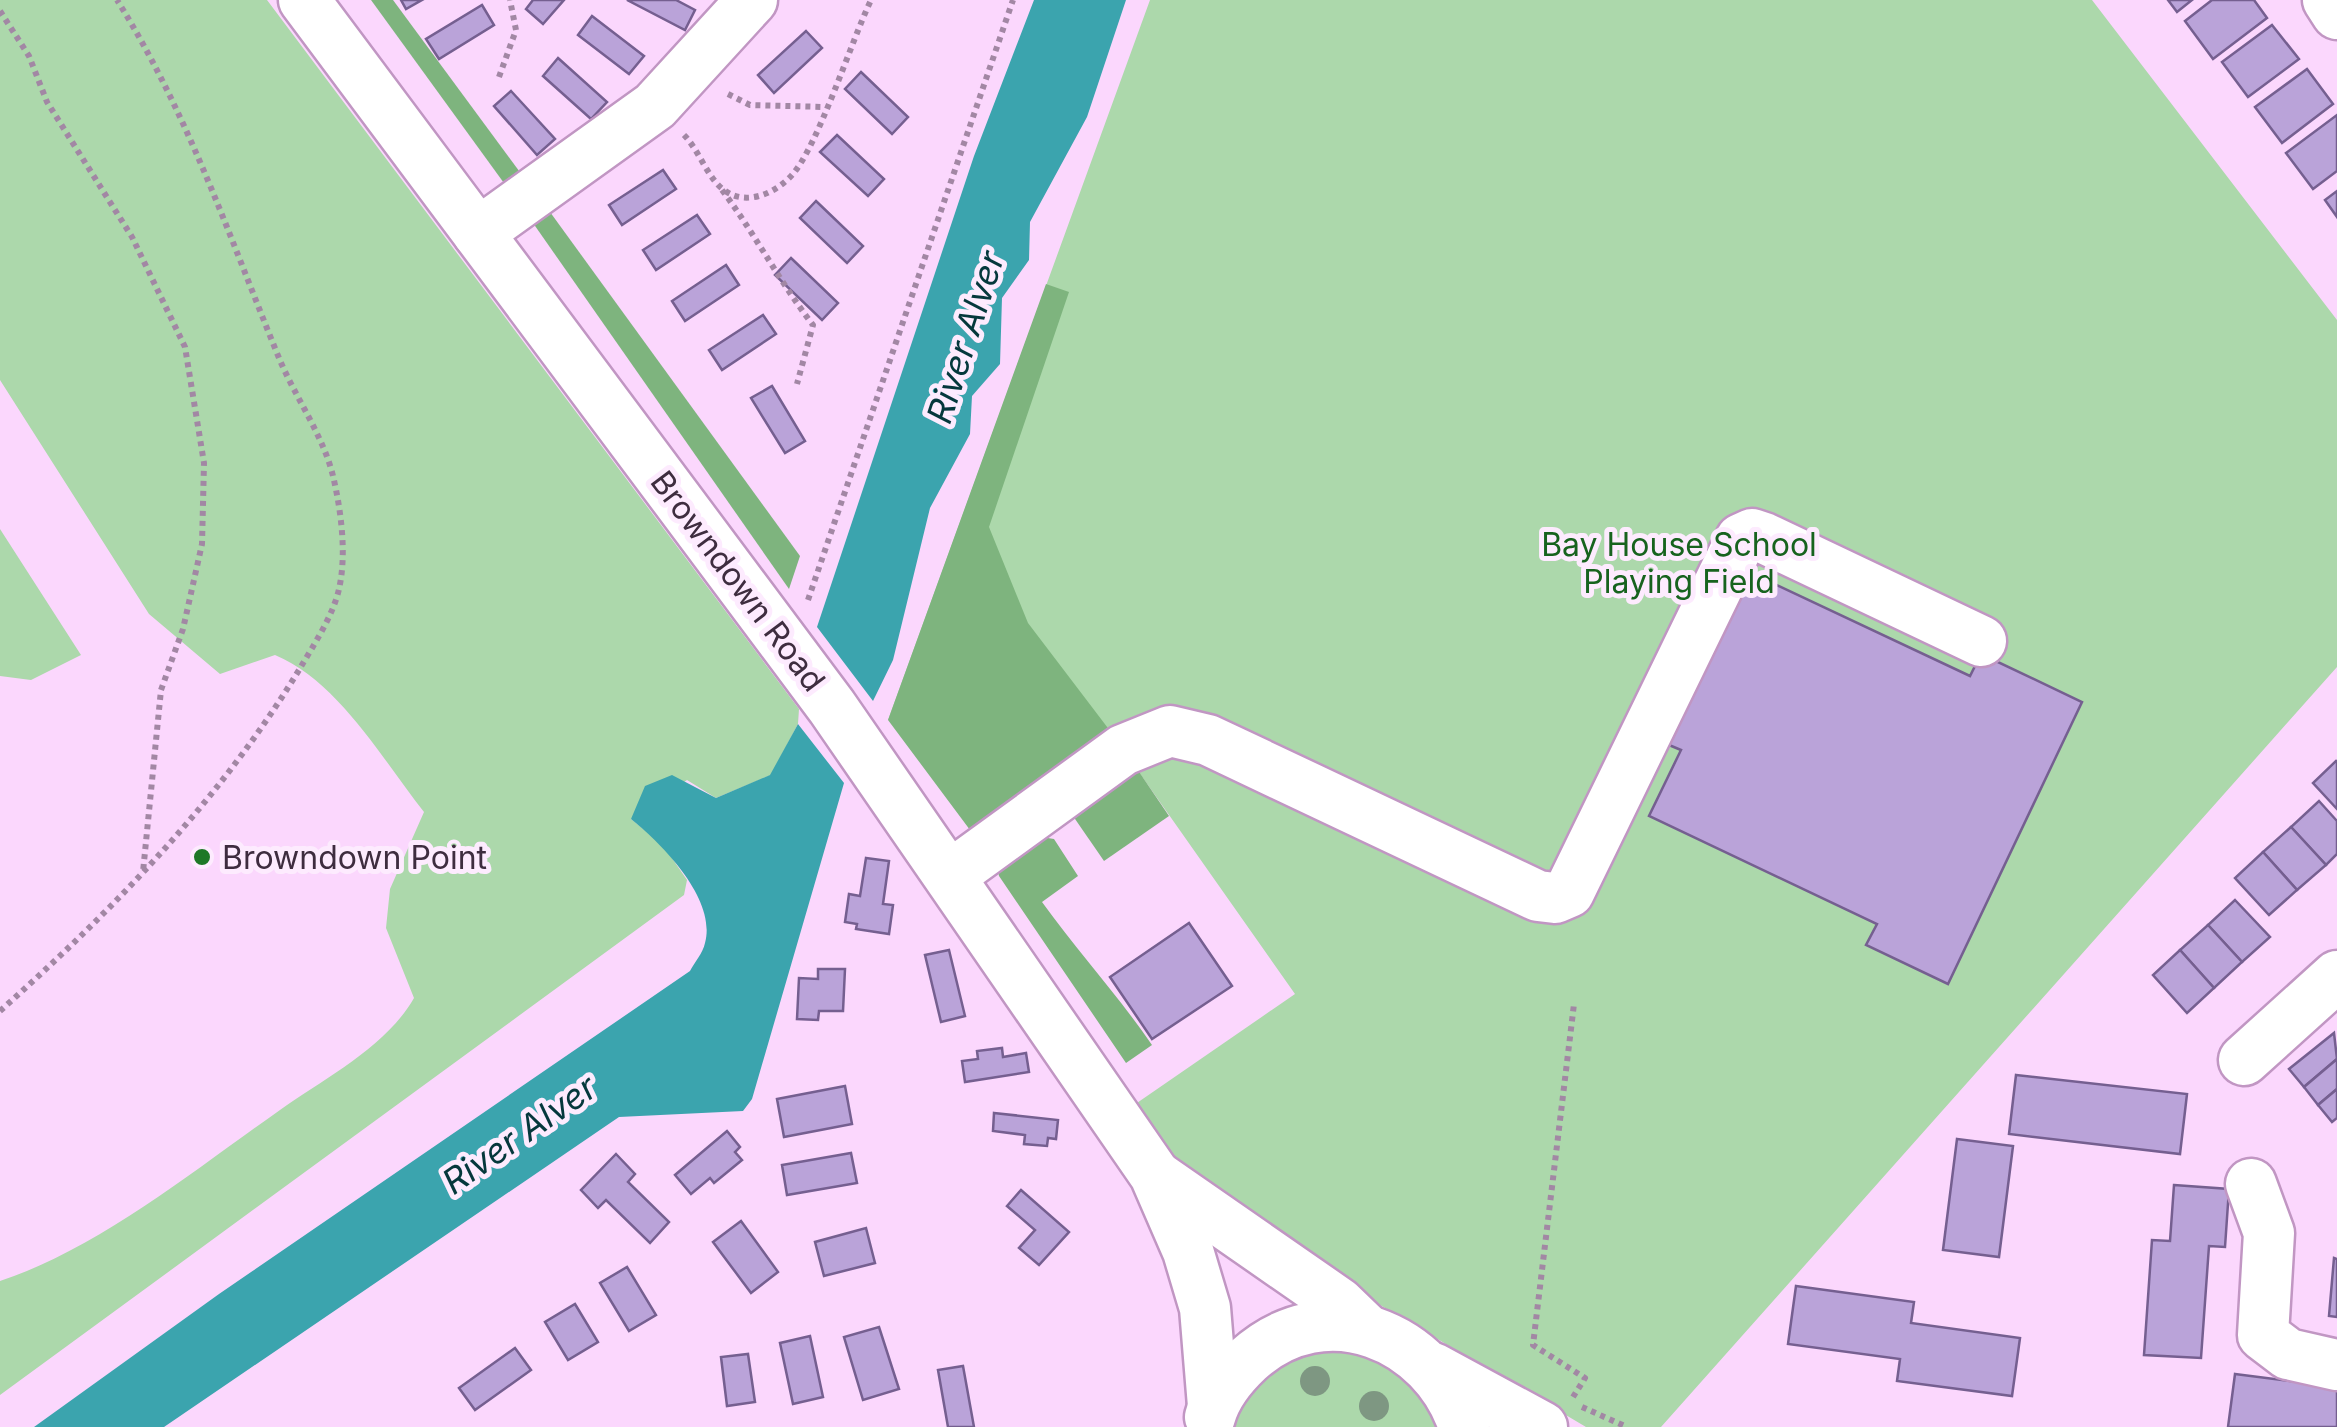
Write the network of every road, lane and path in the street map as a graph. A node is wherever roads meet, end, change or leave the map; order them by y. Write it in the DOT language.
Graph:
graph roads {
  1 [pos="117,0"];
  2 [pos="304,0"];
  3 [pos="510,0"];
  4 [pos="752,0"];
  5 [pos="871,0"];
  6 [pos="1013,0"];
  7 [pos="2328,0"];
  8 [pos="0,10"];
  9 [pos="2337,14"];
  10 [pos="499,76"];
  11 [pos="722,91"];
  12 [pos="825,107"];
  13 [pos="676,124"];
  14 [pos="721,189"];
  15 [pos="478,233"];
  16 [pos="797,384"];
  17 [pos="806,604"];
  18 [pos="1981,641"];
  19 [pos="143,872"];
  20 [pos="951,875"];
  21 [pos="2337,976"];
  22 [pos="1574,1004"];
  23 [pos="0,1010"];
  24 [pos="2244,1060"];
  25 [pos="1155,1175"];
  26 [pos="2251,1184"];
  27 [pos="1367,1330"];
  28 [pos="2337,1365"];
  29 [pos="1433,1368"];
  30 [pos="1556,1407"];
  31 [pos="1210,1417"];
  32 [pos="1464,1427"];
  33 [pos="1627,1427"];
  1 -- 19 [label="path"];
  2 -- 15 [label="street, Browndown Road"];
  3 -- 10 [label="path"];
  4 -- 13 [label="street"];
  5 -- 12 [label="path"];
  6 -- 17 [label="path"];
  7 -- 9 [label="street"];
  8 -- 19 [label="path"];
  11 -- 12 [label="path"];
  12 -- 14 [label="path"];
  13 -- 14 [label="path"];
  13 -- 15 [label="street"];
  14 -- 16 [label="path"];
  15 -- 20 [label="street, Browndown Road"];
  18 -- 20 [label="street"];
  19 -- 23 [label="path"];
  20 -- 25 [label="street, Browndown Road"];
  21 -- 24 [label="street"];
  22 -- 30 [label="path"];
  25 -- 27 [label="street, Browndown Road"];
  25 -- 31 [label="street, Browndown Road"];
  26 -- 28 [label="street"];
  27 -- 29 [label="street"];
  27 -- 31 [label="street"];
  29 -- 30 [label="street"];
  29 -- 32 [label="street"];
  30 -- 33 [label="path"];
}
